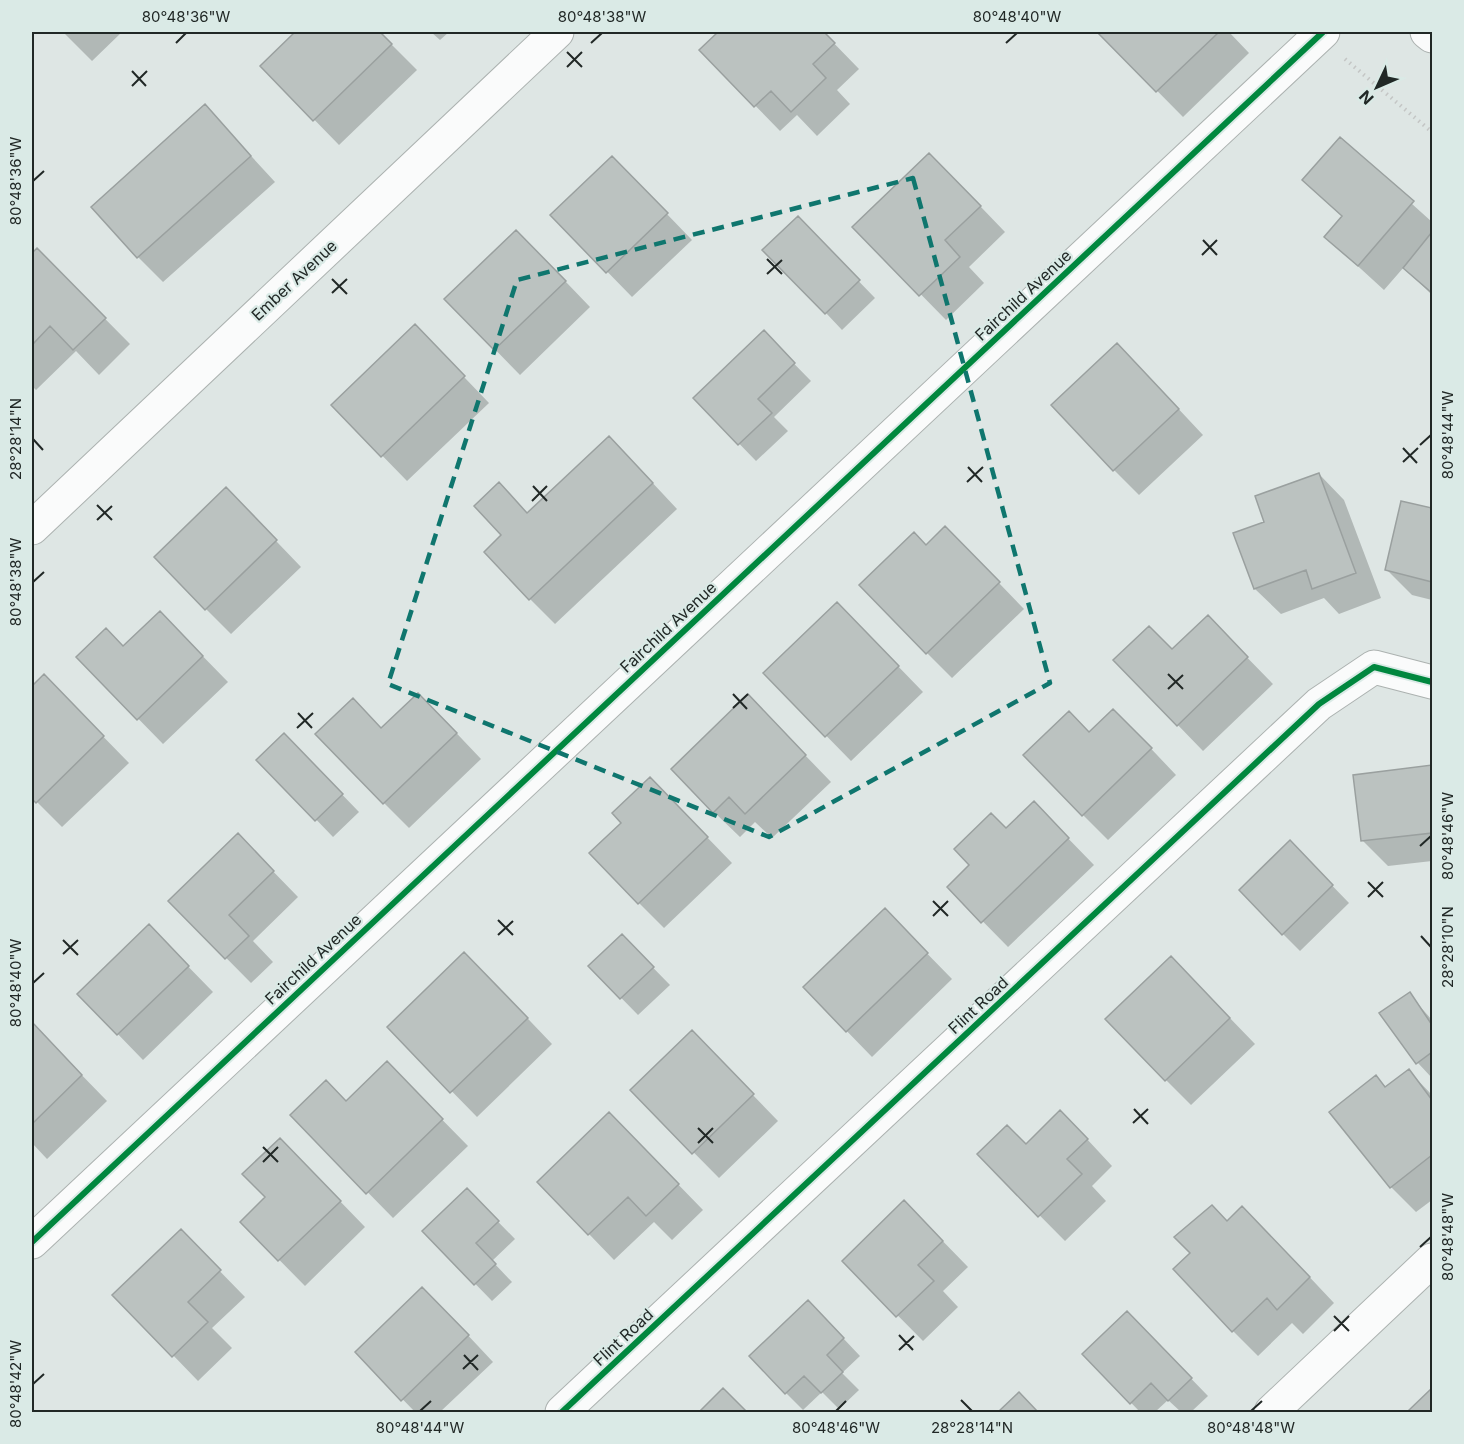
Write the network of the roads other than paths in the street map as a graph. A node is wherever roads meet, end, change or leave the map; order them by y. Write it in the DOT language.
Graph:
graph roads {
  1 [pos="557,32"];
  2 [pos="1427,32"];
  3 [pos="1320,34"];
  4 [pos="1432,36"];
  5 [pos="32,528"];
  6 [pos="1432,682"];
  7 [pos="32,1242"];
  8 [pos="1432,1260"];
  9 [pos="562,1413"];
  10 [pos="1271,1413"];
  1 -- 5 [label="street, Ember Avenue"];
  2 -- 4 [label="street"];
  3 -- 7 [label="street, Fairchild Avenue"];
  6 -- 9 [label="street, Flint Road"];
  8 -- 10 [label="street"];
}
